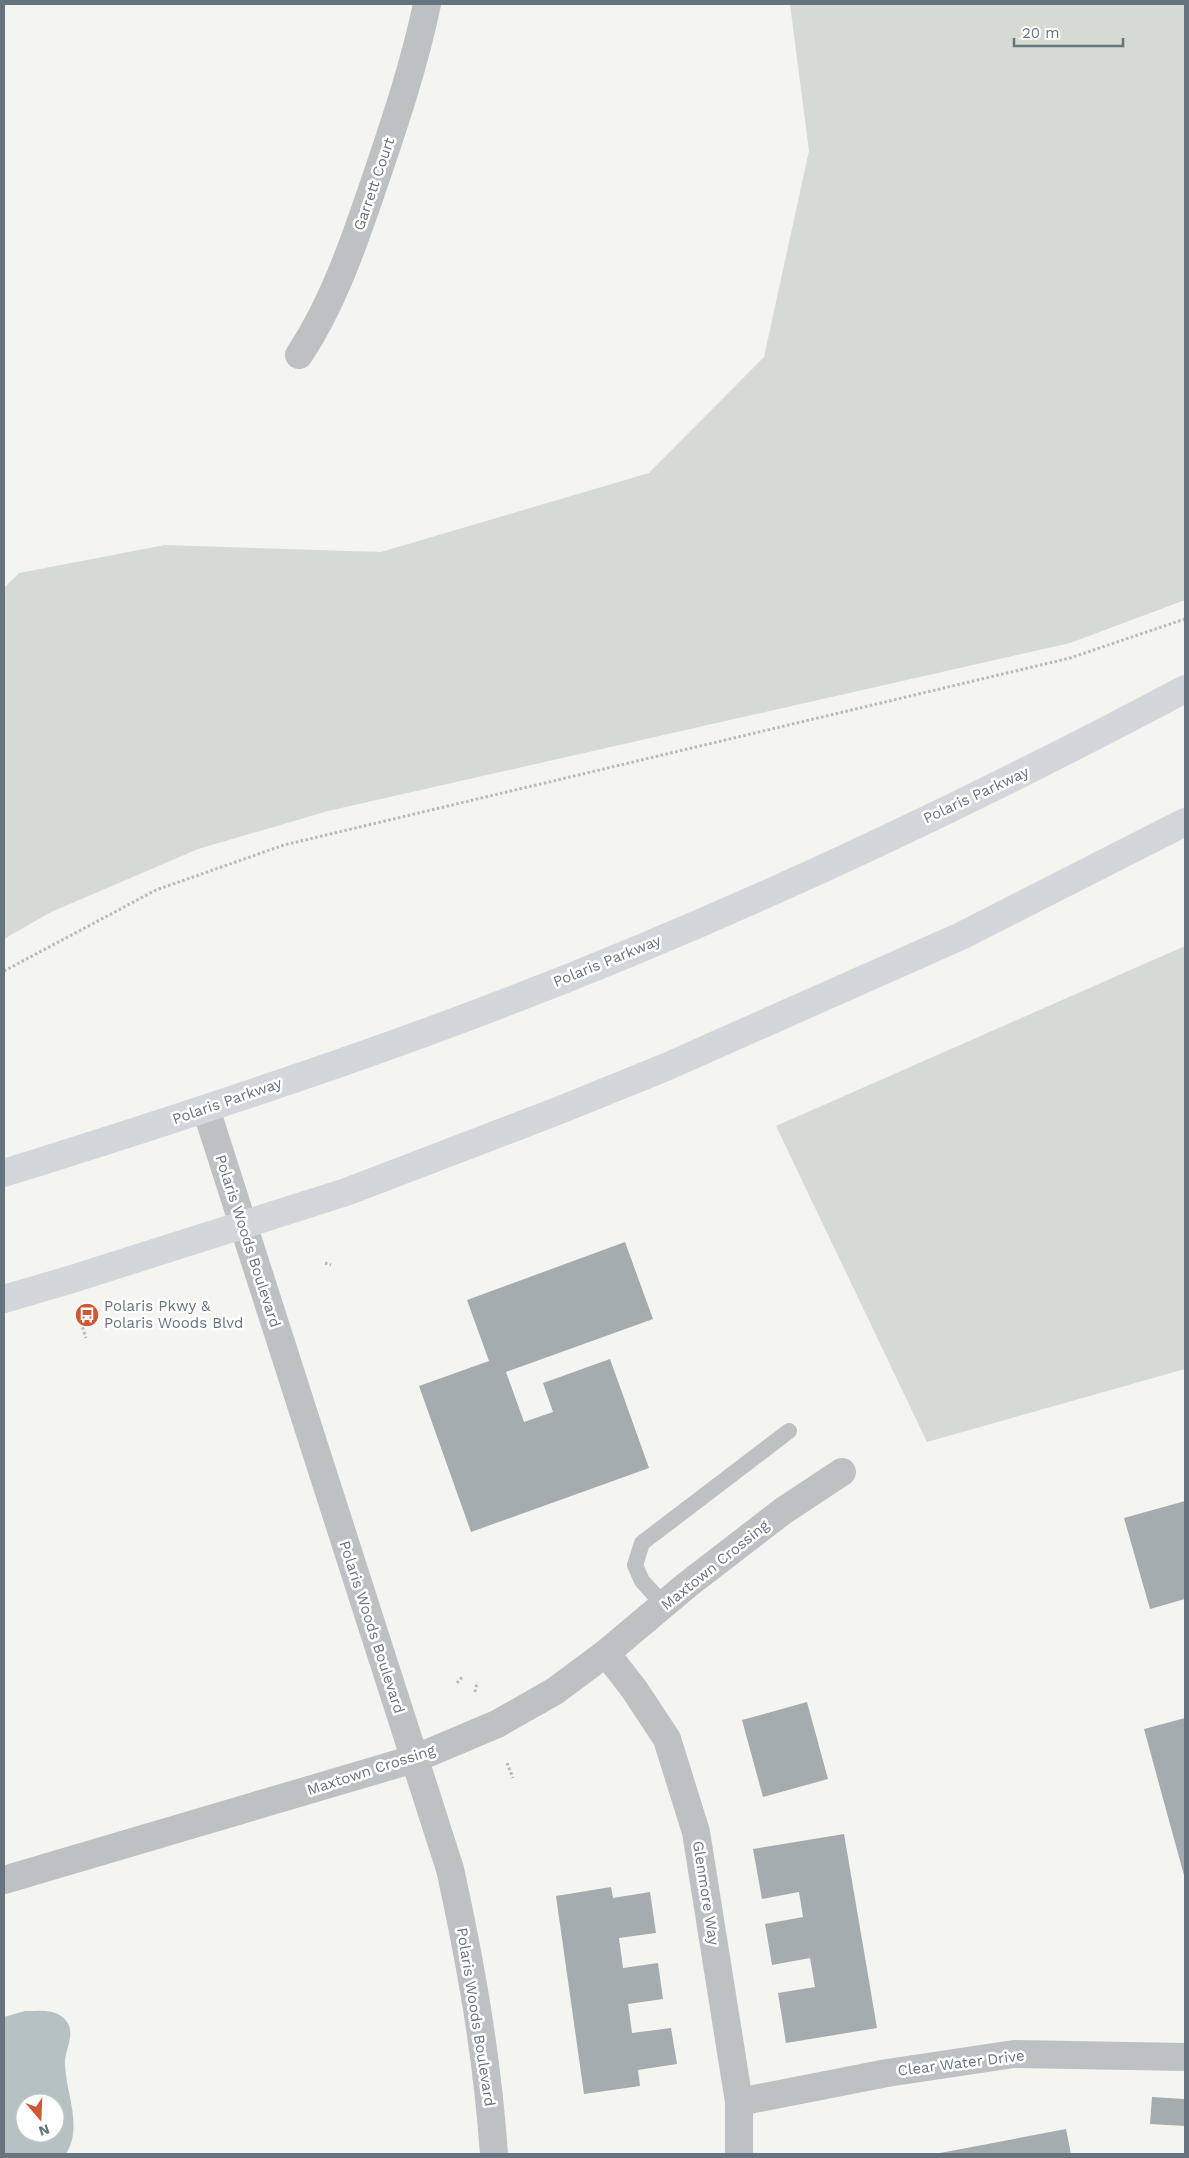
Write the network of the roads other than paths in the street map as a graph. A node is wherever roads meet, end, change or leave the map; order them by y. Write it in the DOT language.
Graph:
graph roads {
  1 [pos="427,4"];
  2 [pos="300,355"];
  3 [pos="1185,689"];
  4 [pos="1185,822"];
  5 [pos="206,1109"];
  6 [pos="4,1173"];
  7 [pos="242,1225"];
  8 [pos="4,1299"];
  9 [pos="789,1432"];
  10 [pos="842,1472"];
  11 [pos="664,1605"];
  12 [pos="606,1653"];
  13 [pos="414,1759"];
  14 [pos="4,1880"];
  15 [pos="1185,2057"];
  16 [pos="739,2102"];
  17 [pos="494,2154"];
  18 [pos="739,2154"];
  1 -- 2 [label="street, Garrett Court"];
  3 -- 5 [label="main road, Polaris Parkway"];
  4 -- 7 [label="main road"];
  5 -- 6 [label="main road, Polaris Parkway"];
  5 -- 7 [label="street, Polaris Woods Boulevard"];
  7 -- 8 [label="main road"];
  7 -- 13 [label="street, Polaris Woods Boulevard"];
  9 -- 11 [label="lane"];
  10 -- 11 [label="street, Maxtown Crossing"];
  11 -- 12 [label="street, Maxtown Crossing"];
  12 -- 13 [label="street, Maxtown Crossing"];
  12 -- 16 [label="street, Glenmore Way"];
  13 -- 14 [label="street, Maxtown Crossing"];
  13 -- 17 [label="street, Polaris Woods Boulevard"];
  15 -- 16 [label="street, Clear Water Drive"];
  16 -- 18 [label="street, Glenmore Way"];
}
